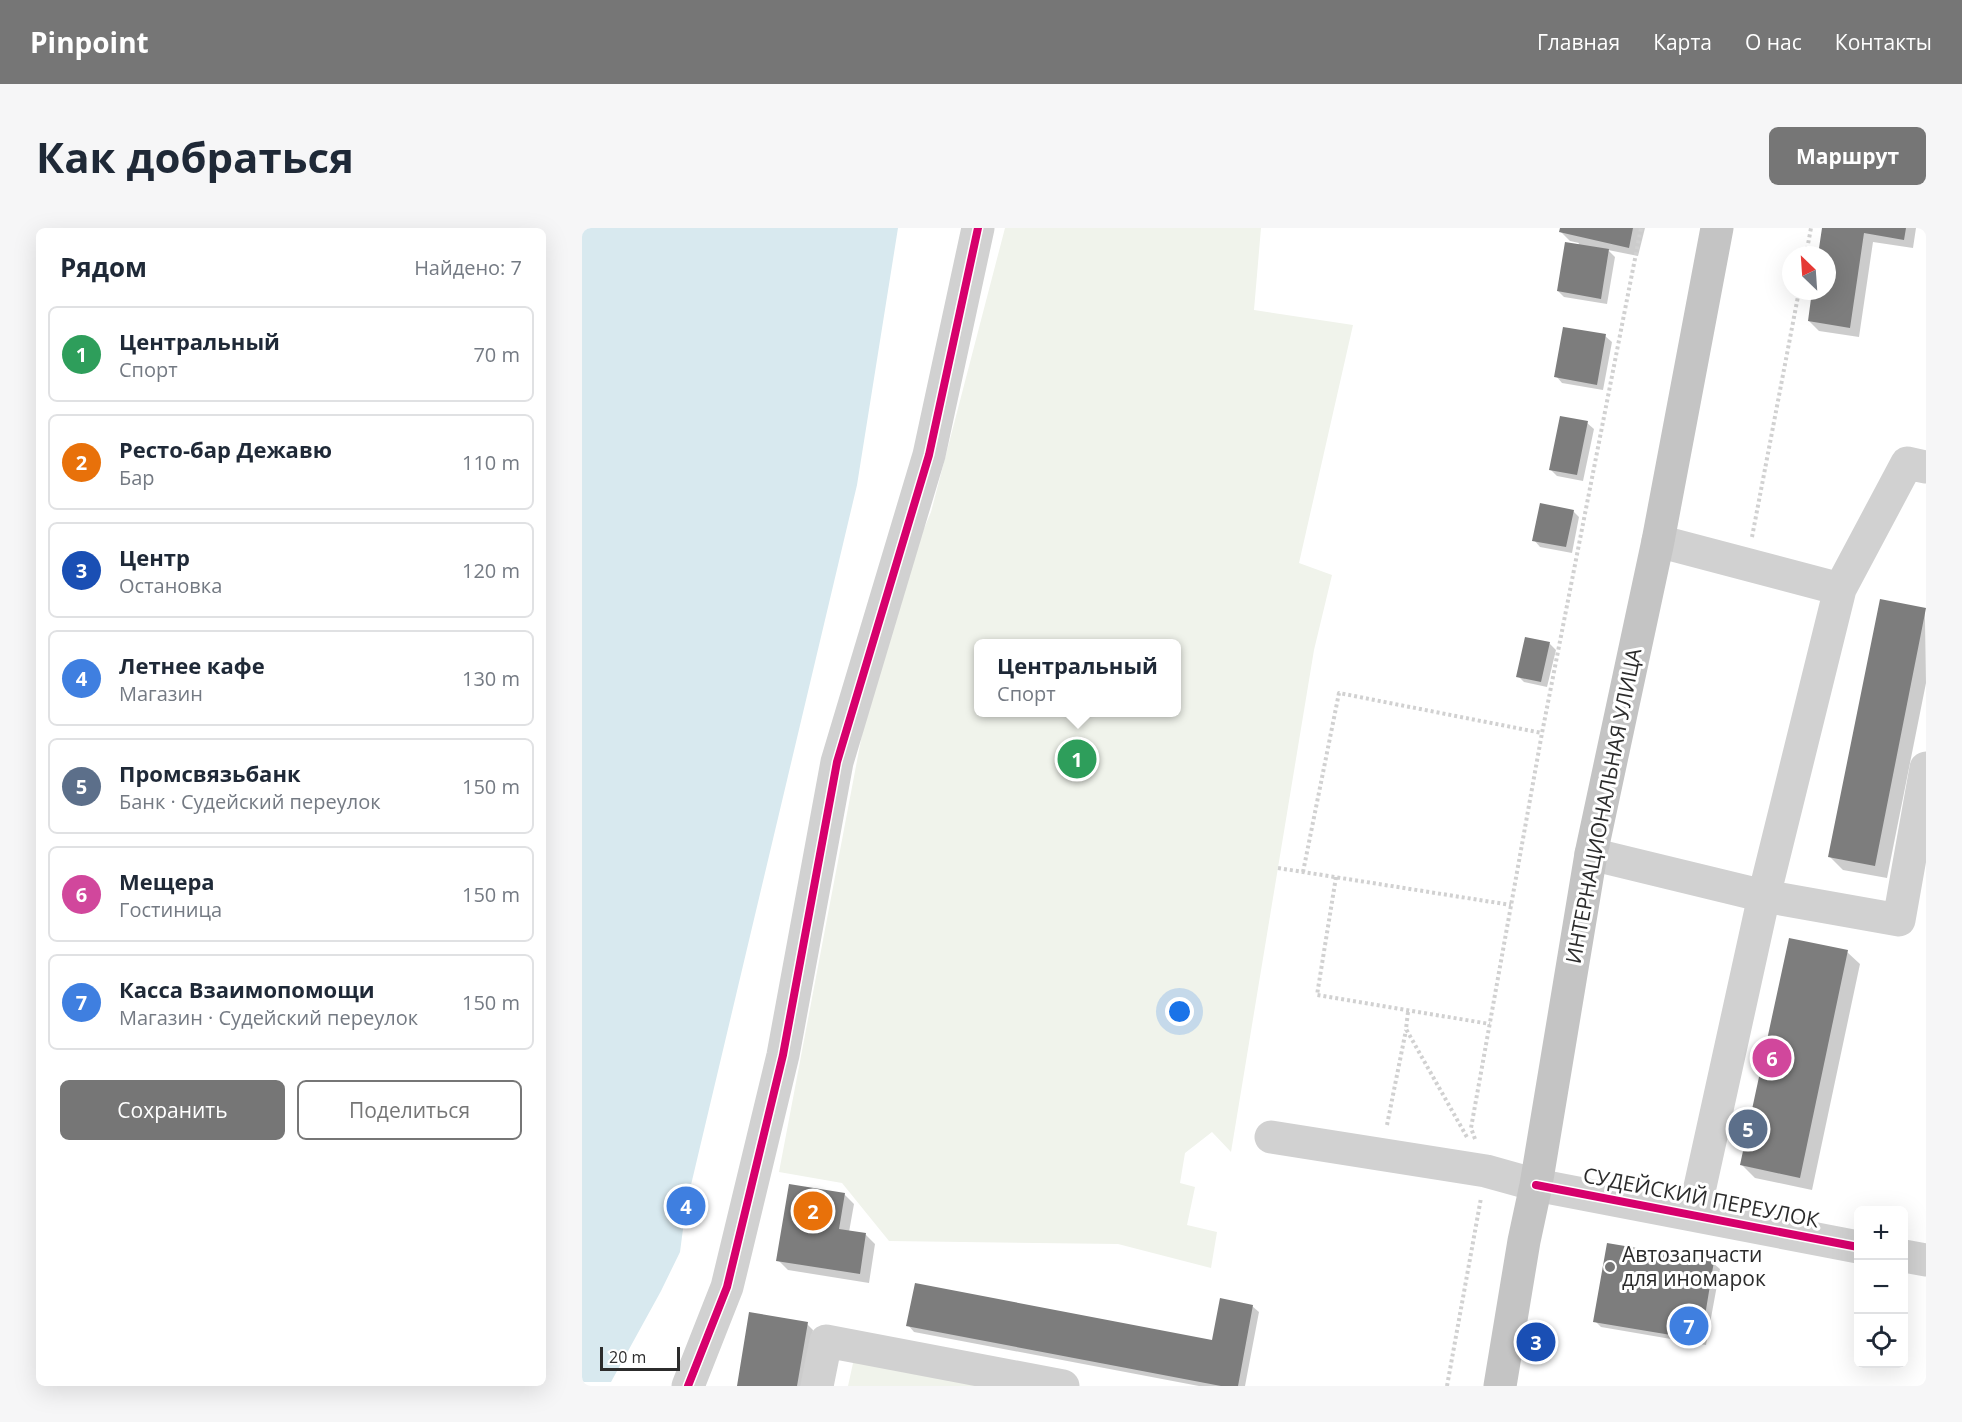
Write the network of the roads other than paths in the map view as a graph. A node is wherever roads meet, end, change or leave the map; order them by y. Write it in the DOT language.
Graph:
graph roads {
  1 [pos="978,228"];
  2 [pos="1717,228"];
  3 [pos="1926,467"];
  4 [pos="1658,541"];
  5 [pos="1840,589"];
  6 [pos="1925,784"];
  7 [pos="1591,854"];
  8 [pos="1764,896"];
  9 [pos="1271,1137"];
  10 [pos="1536,1185"];
  11 [pos="1694,1214"];
  12 [pos="1854,1246"];
  13 [pos="1908,1257"];
  14 [pos="1926,1260"];
  15 [pos="688,1386"];
  16 [pos="817,1386"];
  17 [pos="1063,1386"];
  18 [pos="1500,1386"];
  1 -- 15 [label="street"];
  2 -- 4 [label="main road, ИНТЕРНАЦИОНАЛЬНАЯ УЛИЦА"];
  3 -- 5 [label="street"];
  4 -- 5 [label="street"];
  4 -- 7 [label="main road, ИНТЕРНАЦИОНАЛЬНАЯ УЛИЦА"];
  5 -- 8 [label="street"];
  6 -- 8 [label="street"];
  7 -- 8 [label="street"];
  7 -- 10 [label="main road, ИНТЕРНАЦИОНАЛЬНАЯ УЛИЦА"];
  8 -- 11 [label="street"];
  9 -- 10 [label="street, СУДЕЙСКИЙ ПЕРЕУЛОК"];
  10 -- 11 [label="street, СУДЕЙСКИЙ ПЕРЕУЛОК"];
  10 -- 18 [label="main road, ИНТЕРНАЦИОНАЛЬНАЯ УЛИЦА"];
  11 -- 12 [label="street, СУДЕЙСКИЙ ПЕРЕУЛОК"];
  13 -- 14 [label="street"];
  16 -- 17 [label="street"];
}
